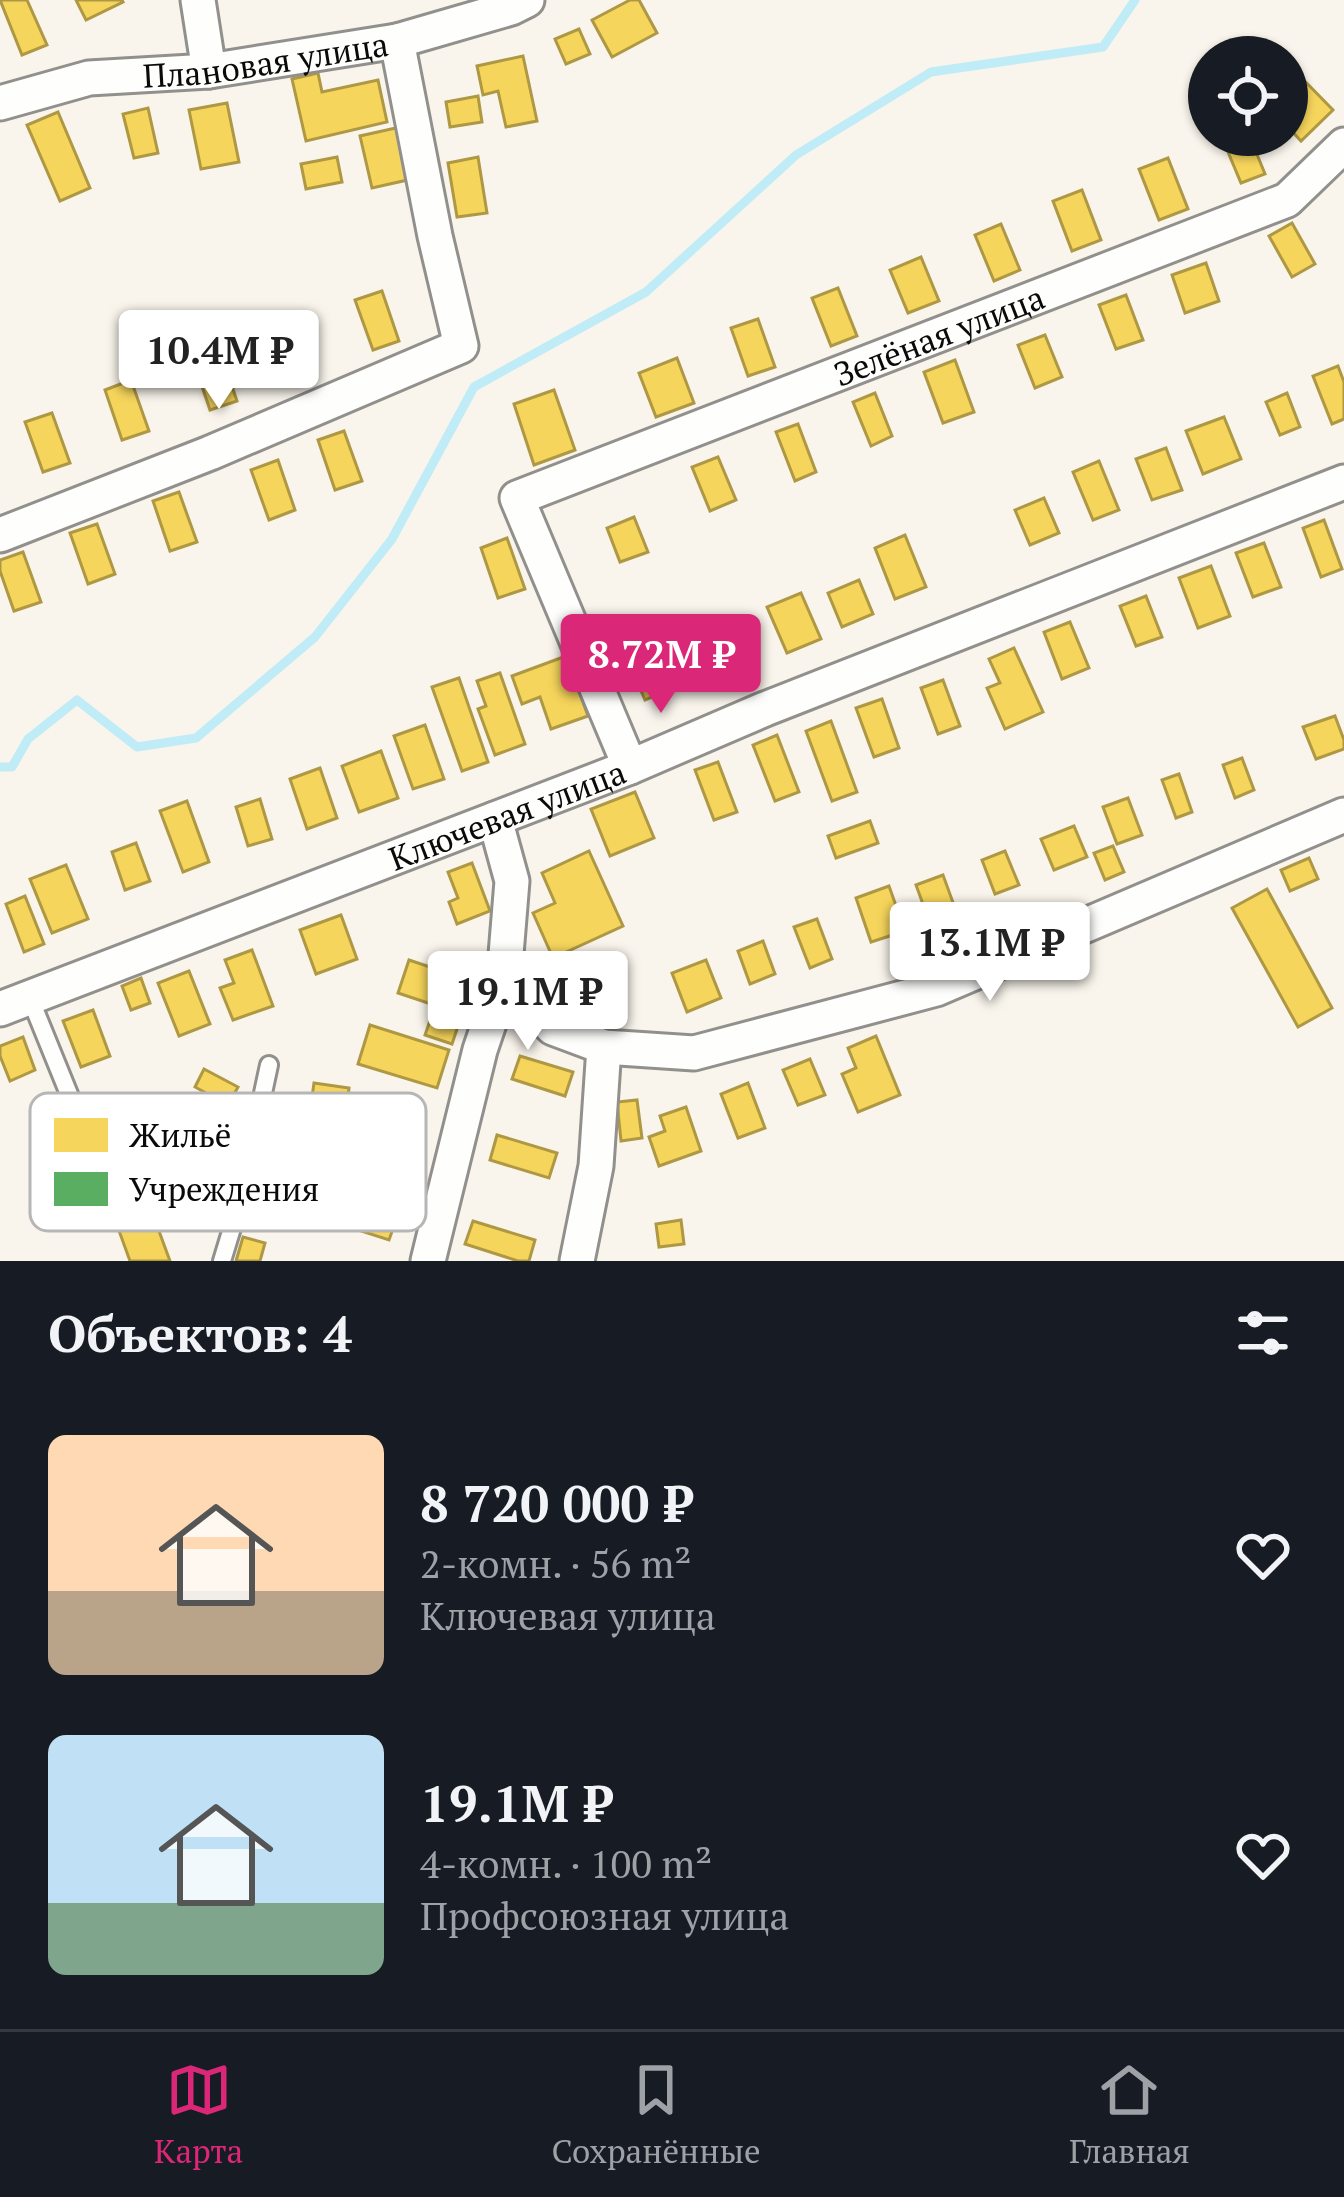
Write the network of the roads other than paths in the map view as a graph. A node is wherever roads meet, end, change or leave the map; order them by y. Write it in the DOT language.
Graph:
graph roads {
  1 [pos="199,0"];
  2 [pos="526,0"];
  3 [pos="397,41"];
  4 [pos="209,71"];
  5 [pos="0,103"];
  6 [pos="1344,145"];
  7 [pos="1344,482"];
  8 [pos="0,535"];
  9 [pos="630,767"];
  10 [pos="1344,815"];
  11 [pos="495,819"];
  12 [pos="505,979"];
  13 [pos="15,1004"];
  14 [pos="604,1047"];
  15 [pos="269,1065"];
  16 [pos="67,1093"];
  17 [pos="263,1093"];
  18 [pos="231,1231"];
  19 [pos="222,1261"];
  20 [pos="428,1261"];
  21 [pos="577,1261"];
  1 -- 4 [label="street"];
  2 -- 3 [label="street, Плановая улица"];
  3 -- 4 [label="street, Плановая улица"];
  3 -- 8 [label="street"];
  4 -- 5 [label="street, Плановая улица"];
  6 -- 9 [label="street, Зелёная улица"];
  7 -- 9 [label="street, Ключевая улица"];
  9 -- 11 [label="street, Ключевая улица"];
  10 -- 14 [label="street"];
  11 -- 12 [label="street"];
  11 -- 13 [label="street, Ключевая улица"];
  12 -- 14 [label="street"];
  12 -- 20 [label="street"];
  13 -- 16 [label="lane"];
  14 -- 21 [label="street"];
  15 -- 17 [label="lane"];
  18 -- 19 [label="lane"];
}
